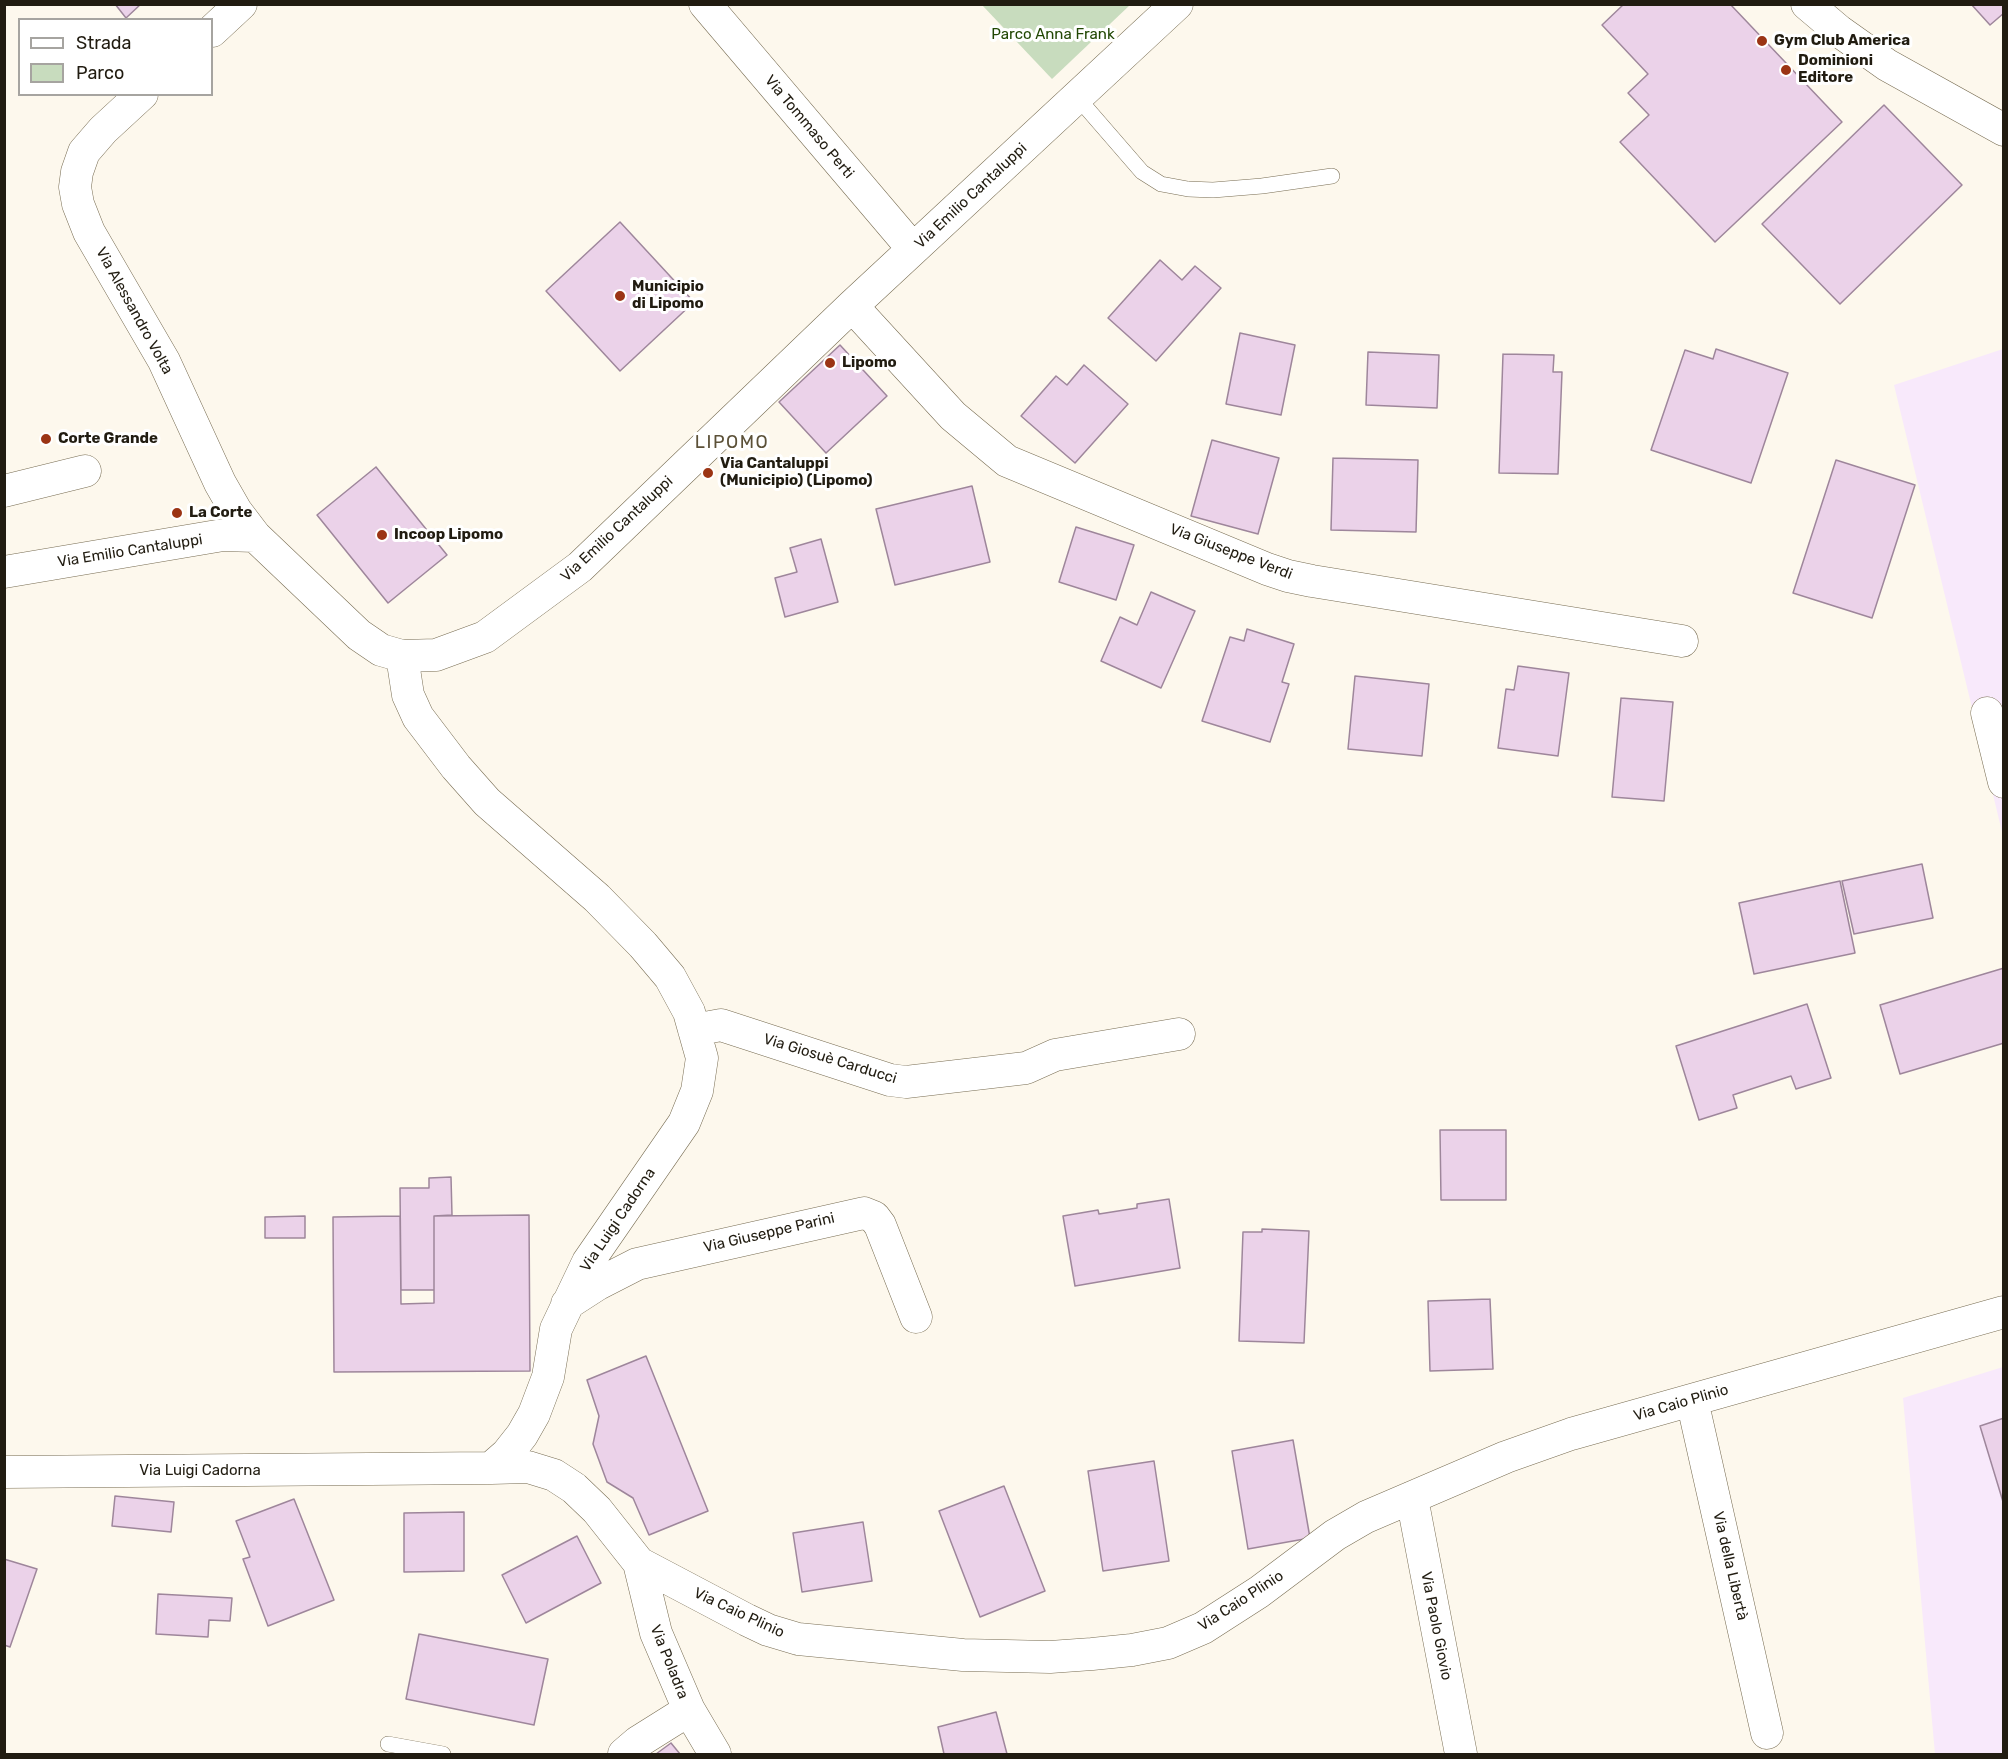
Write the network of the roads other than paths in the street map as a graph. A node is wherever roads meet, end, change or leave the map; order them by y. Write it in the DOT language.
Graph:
graph roads {
  1 [pos="241,4"];
  2 [pos="705,4"];
  3 [pos="1177,4"];
  4 [pos="1807,4"];
  5 [pos="213,30"];
  6 [pos="140,96"];
  7 [pos="1077,97"];
  8 [pos="2004,130"];
  9 [pos="1332,176"];
  10 [pos="913,249"];
  11 [pos="852,306"];
  12 [pos="85,471"];
  13 [pos="4,491"];
  14 [pos="255,536"];
  15 [pos="4,572"];
  16 [pos="1682,641"];
  17 [pos="402,656"];
  18 [pos="1987,713"];
  19 [pos="2004,782"];
  20 [pos="694,1030"];
  21 [pos="1179,1034"];
  22 [pos="567,1304"];
  23 [pos="2004,1312"];
  24 [pos="915,1317"];
  25 [pos="1692,1400"];
  26 [pos="491,1468"];
  27 [pos="4,1472"];
  28 [pos="1412,1498"];
  29 [pos="639,1563"];
  30 [pos="689,1710"];
  31 [pos="1767,1733"];
  32 [pos="388,1744"];
  33 [pos="443,1755"];
  34 [pos="624,1755"];
  35 [pos="715,1755"];
  36 [pos="1461,1755"];
  1 -- 5 [label="street"];
  2 -- 10 [label="street, Via Tommaso Perti"];
  3 -- 7 [label="street, Via Emilio Cantaluppi"];
  4 -- 8 [label="street"];
  6 -- 14 [label="street, Via Alessandro Volta"];
  7 -- 9 [label="lane"];
  7 -- 10 [label="street, Via Emilio Cantaluppi"];
  10 -- 11 [label="street, Via Emilio Cantaluppi"];
  11 -- 16 [label="street, Via Giuseppe Verdi"];
  11 -- 17 [label="street, Via Emilio Cantaluppi"];
  12 -- 13 [label="street"];
  14 -- 15 [label="street, Via Emilio Cantaluppi"];
  14 -- 17 [label="street, Via Emilio Cantaluppi"];
  17 -- 20 [label="street, Via Luigi Cadorna"];
  18 -- 19 [label="street"];
  20 -- 21 [label="street, Via Giosuè Carducci"];
  20 -- 22 [label="street, Via Luigi Cadorna"];
  22 -- 24 [label="street, Via Giuseppe Parini"];
  22 -- 26 [label="street, Via Luigi Cadorna"];
  23 -- 25 [label="street, Via Caio Plinio"];
  25 -- 28 [label="street, Via Caio Plinio"];
  25 -- 31 [label="street, Via della Libertà"];
  26 -- 27 [label="street, Via Luigi Cadorna"];
  26 -- 29 [label="street, Via Caio Plinio"];
  28 -- 29 [label="street, Via Caio Plinio"];
  28 -- 36 [label="street, Via Paolo Giovio"];
  29 -- 30 [label="street, Via Poladra"];
  30 -- 34 [label="street"];
  30 -- 35 [label="street, Via Poladra"];
  32 -- 33 [label="lane"];
}
